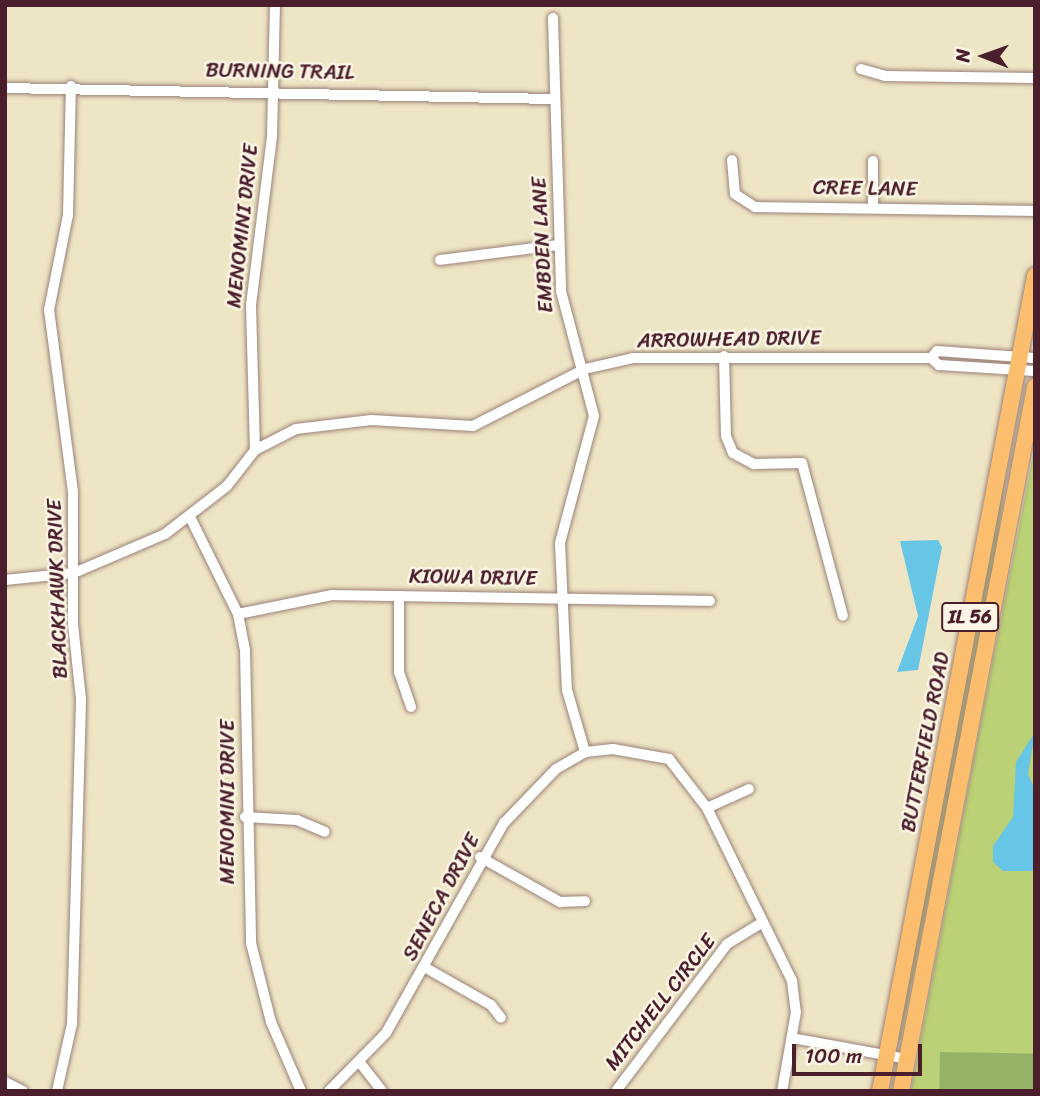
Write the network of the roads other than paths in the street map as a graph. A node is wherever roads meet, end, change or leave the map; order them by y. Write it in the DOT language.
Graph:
graph roads {
  1 [pos="275,5"];
  2 [pos="553,18"];
  3 [pos="861,69"];
  4 [pos="1035,78"];
  5 [pos="71,86"];
  6 [pos="5,88"];
  7 [pos="273,90"];
  8 [pos="554,99"];
  9 [pos="732,160"];
  10 [pos="873,161"];
  11 [pos="873,208"];
  12 [pos="1035,211"];
  13 [pos="559,245"];
  14 [pos="440,260"];
  15 [pos="1035,276"];
  16 [pos="1028,355"];
  17 [pos="724,356"];
  18 [pos="931,358"];
  19 [pos="585,369"];
  20 [pos="1017,369"];
  21 [pos="1035,371"];
  22 [pos="1035,387"];
  23 [pos="255,450"];
  24 [pos="190,517"];
  25 [pos="74,573"];
  26 [pos="5,580"];
  27 [pos="399,596"];
  28 [pos="561,597"];
  29 [pos="710,601"];
  30 [pos="238,614"];
  31 [pos="843,616"];
  32 [pos="411,707"];
  33 [pos="585,752"];
  34 [pos="749,789"];
  35 [pos="707,807"];
  36 [pos="245,817"];
  37 [pos="325,832"];
  38 [pos="480,857"];
  39 [pos="585,901"];
  40 [pos="763,922"];
  41 [pos="426,968"];
  42 [pos="501,1018"];
  43 [pos="792,1038"];
  44 [pos="887,1056"];
  45 [pos="907,1059"];
  46 [pos="361,1064"];
  47 [pos="5,1082"];
  48 [pos="23,1091"];
  49 [pos="57,1091"];
  50 [pos="301,1091"];
  51 [pos="329,1091"];
  52 [pos="382,1091"];
  53 [pos="616,1091"];
  54 [pos="782,1091"];
  55 [pos="880,1091"];
  56 [pos="901,1091"];
  1 -- 7 [label="street, MENOMINI DRIVE"];
  2 -- 8 [label="street, EMBDEN LANE"];
  3 -- 4 [label="street"];
  5 -- 6 [label="street, BURNING TRAIL"];
  5 -- 7 [label="street, BURNING TRAIL"];
  5 -- 25 [label="street, BLACKHAWK DRIVE"];
  7 -- 8 [label="street, BURNING TRAIL"];
  7 -- 23 [label="street, MENOMINI DRIVE"];
  8 -- 13 [label="street, EMBDEN LANE"];
  9 -- 11 [label="street, CREE LANE"];
  10 -- 11 [label="street"];
  11 -- 12 [label="street, CREE LANE"];
  13 -- 14 [label="street"];
  13 -- 19 [label="street, EMBDEN LANE"];
  15 -- 16 [label="main road, BUTTERFIELD ROAD / IL 56"];
  16 -- 18 [label="street, ARROWHEAD DRIVE"];
  16 -- 20 [label="main road, BUTTERFIELD ROAD / IL 56"];
  17 -- 18 [label="street, ARROWHEAD DRIVE"];
  17 -- 19 [label="street, ARROWHEAD DRIVE"];
  17 -- 31 [label="street"];
  18 -- 20 [label="street, ARROWHEAD DRIVE"];
  19 -- 23 [label="street, ARROWHEAD DRIVE"];
  19 -- 28 [label="street, EMBDEN LANE"];
  20 -- 21 [label="street, ARROWHEAD DRIVE"];
  20 -- 44 [label="main road, BUTTERFIELD ROAD / IL 56"];
  22 -- 45 [label="main road, BUTTERFIELD ROAD / IL 56"];
  23 -- 24 [label="street, ARROWHEAD DRIVE"];
  24 -- 25 [label="street, ARROWHEAD DRIVE"];
  24 -- 30 [label="street, MENOMINI DRIVE"];
  25 -- 26 [label="street, ARROWHEAD DRIVE"];
  25 -- 49 [label="street, BLACKHAWK DRIVE"];
  27 -- 28 [label="street, KIOWA DRIVE"];
  27 -- 30 [label="street, KIOWA DRIVE"];
  27 -- 32 [label="street"];
  28 -- 29 [label="street, KIOWA DRIVE"];
  28 -- 33 [label="street, EMBDEN LANE"];
  30 -- 36 [label="street, MENOMINI DRIVE"];
  33 -- 35 [label="street"];
  33 -- 38 [label="street, SENECA DRIVE"];
  34 -- 35 [label="street"];
  35 -- 40 [label="street"];
  36 -- 37 [label="street"];
  36 -- 50 [label="street, MENOMINI DRIVE"];
  38 -- 39 [label="street"];
  38 -- 41 [label="street, SENECA DRIVE"];
  40 -- 43 [label="street"];
  40 -- 53 [label="street, MITCHELL CIRCLE"];
  41 -- 42 [label="street"];
  41 -- 46 [label="street, SENECA DRIVE"];
  43 -- 44 [label="street"];
  43 -- 54 [label="street"];
  44 -- 45 [label="street"];
  44 -- 55 [label="main road, BUTTERFIELD ROAD / IL 56"];
  45 -- 56 [label="main road, BUTTERFIELD ROAD / IL 56"];
  46 -- 51 [label="street, SENECA DRIVE"];
  46 -- 52 [label="street"];
  47 -- 48 [label="street"];
}
